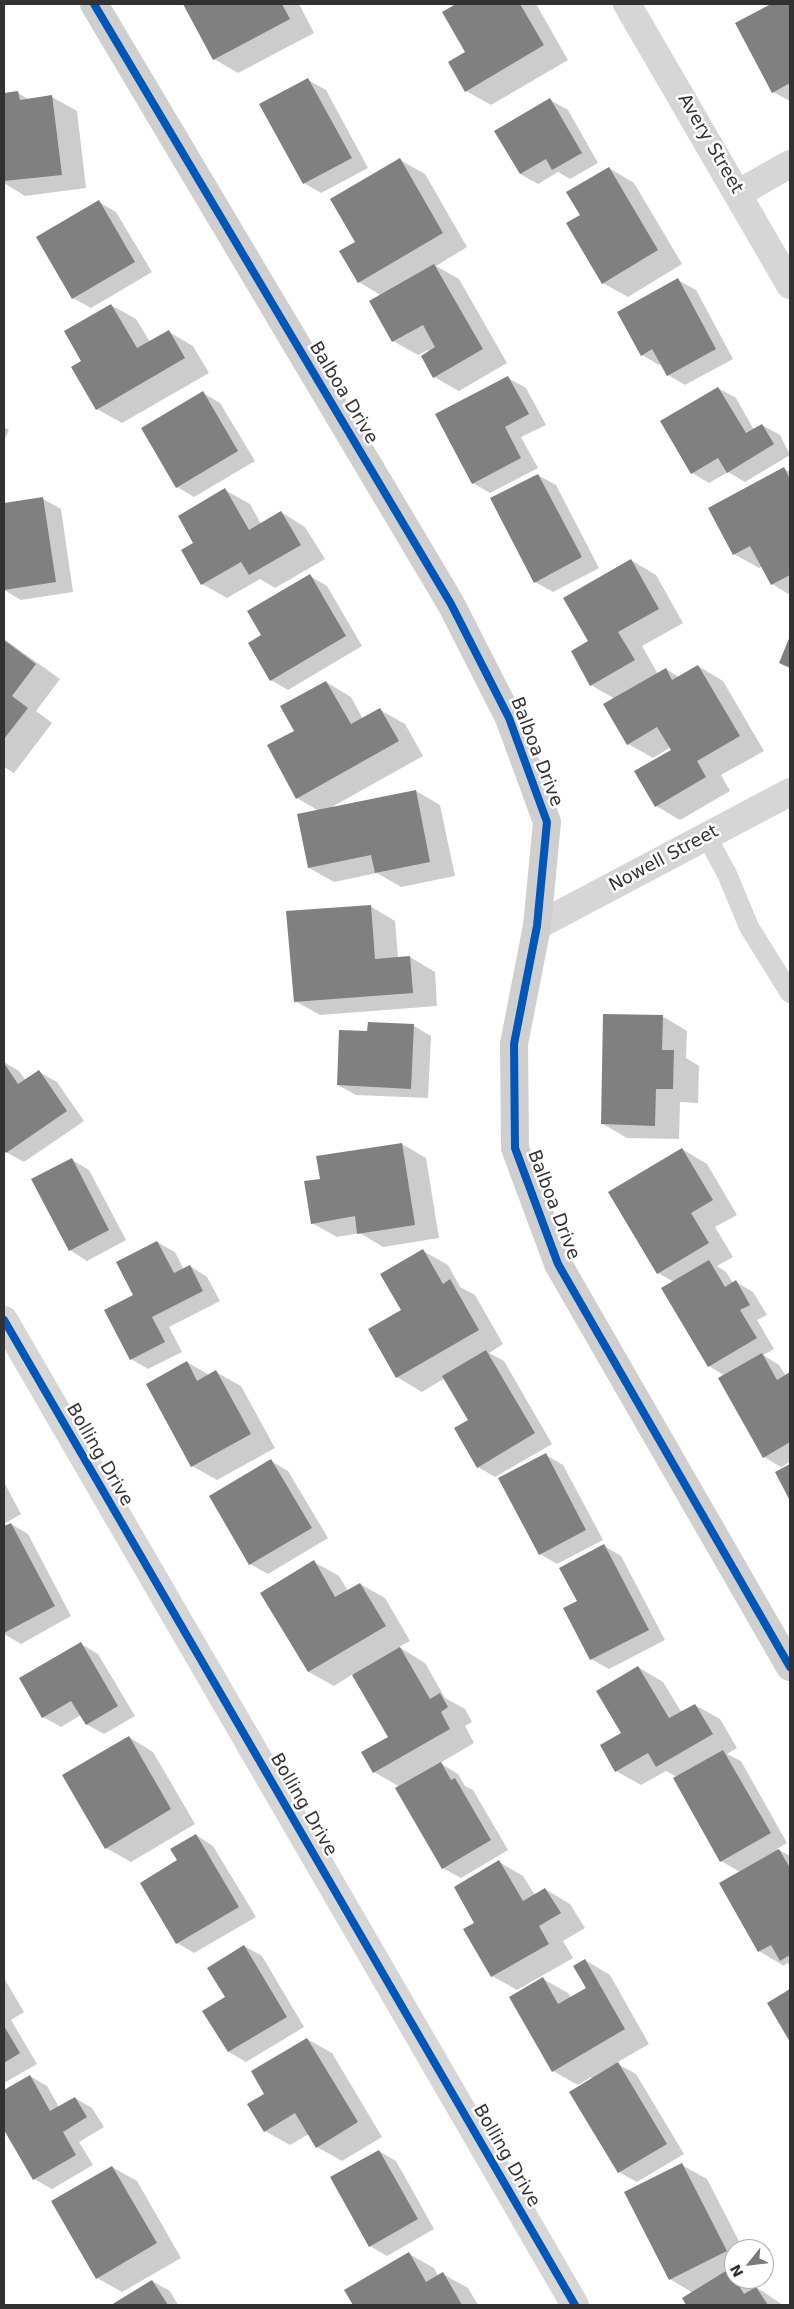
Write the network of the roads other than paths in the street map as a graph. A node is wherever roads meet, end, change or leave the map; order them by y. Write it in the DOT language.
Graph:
graph roads {
  1 [pos="94,4"];
  2 [pos="628,4"];
  3 [pos="790,164"];
  4 [pos="739,193"];
  5 [pos="790,285"];
  6 [pos="790,792"];
  7 [pos="706,837"];
  8 [pos="537,926"];
  9 [pos="790,993"];
  10 [pos="4,1320"];
  11 [pos="790,1667"];
  12 [pos="575,2305"];
  1 -- 8 [label="street, Balboa Drive"];
  2 -- 4 [label="street, Avery Street"];
  3 -- 4 [label="street"];
  4 -- 5 [label="street, Avery Street"];
  6 -- 7 [label="street, Nowell Street"];
  7 -- 8 [label="street, Nowell Street"];
  7 -- 9 [label="lane"];
  8 -- 11 [label="street, Balboa Drive"];
  10 -- 12 [label="street, Bolling Drive"];
}
